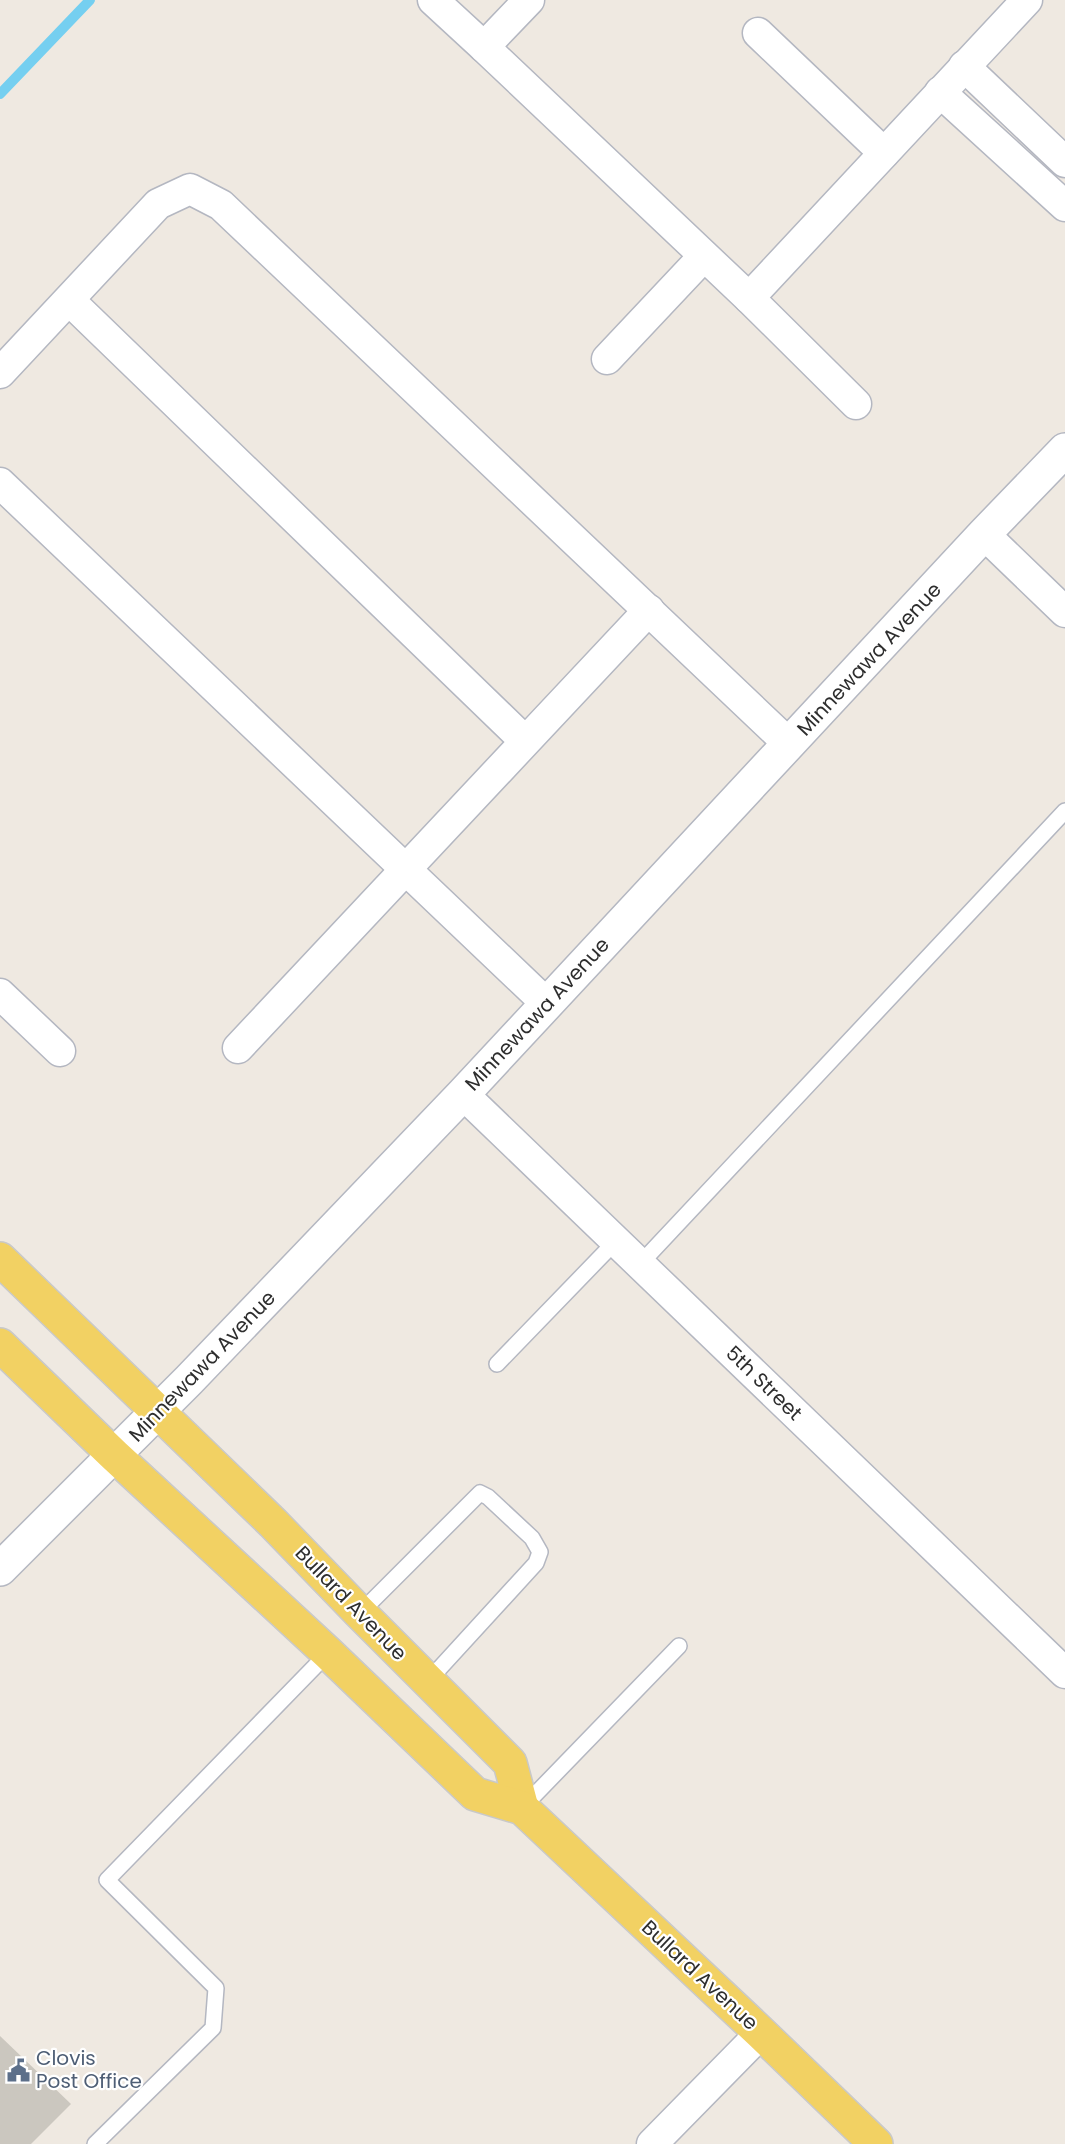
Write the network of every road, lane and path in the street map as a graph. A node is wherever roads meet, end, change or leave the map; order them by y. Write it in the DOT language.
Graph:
graph roads {
  1 [pos="433,0"];
  2 [pos="529,0"];
  3 [pos="1027,0"];
  4 [pos="758,33"];
  5 [pos="484,47"];
  6 [pos="964,66"];
  7 [pos="940,92"];
  8 [pos="884,153"];
  9 [pos="1065,162"];
  10 [pos="1065,206"];
  11 [pos="704,256"];
  12 [pos="748,298"];
  13 [pos="69,300"];
  14 [pos="607,359"];
  15 [pos="0,373"];
  16 [pos="856,404"];
  17 [pos="1065,450"];
  18 [pos="0,483"];
  19 [pos="984,534"];
  20 [pos="649,609"];
  21 [pos="1065,612"];
  22 [pos="525,741"];
  23 [pos="789,744"];
  24 [pos="1065,811"];
  25 [pos="405,868"];
  26 [pos="0,994"];
  27 [pos="546,1003"];
  28 [pos="238,1048"];
  29 [pos="60,1051"];
  30 [pos="463,1094"];
  31 [pos="616,1241"];
  32 [pos="0,1260"];
  33 [pos="640,1264"];
  34 [pos="0,1345"];
  35 [pos="497,1364"];
  36 [pos="158,1410"];
  37 [pos="114,1455"];
  38 [pos="0,1569"];
  39 [pos="360,1613"];
  40 [pos="679,1646"];
  41 [pos="328,1653"];
  42 [pos="1065,1673"];
  43 [pos="428,1681"];
  44 [pos="522,1808"];
  45 [pos="761,2033"];
  46 [pos="95,2144"];
  47 [pos="652,2144"];
  48 [pos="876,2144"];
  1 -- 5 [label="street"];
  2 -- 5 [label="street"];
  3 -- 6 [label="street"];
  4 -- 8 [label="street"];
  5 -- 11 [label="street"];
  6 -- 7 [label="street"];
  6 -- 9 [label="street"];
  7 -- 8 [label="street"];
  7 -- 10 [label="street"];
  8 -- 12 [label="street"];
  11 -- 12 [label="street"];
  11 -- 14 [label="street"];
  12 -- 16 [label="street"];
  13 -- 15 [label="street"];
  13 -- 20 [label="street"];
  13 -- 22 [label="street"];
  17 -- 19 [label="street, Minnewawa Avenue"];
  18 -- 25 [label="street"];
  19 -- 21 [label="street"];
  19 -- 23 [label="street, Minnewawa Avenue"];
  20 -- 22 [label="street"];
  20 -- 23 [label="street"];
  22 -- 25 [label="street"];
  23 -- 27 [label="street, Minnewawa Avenue"];
  24 -- 33 [label="lane"];
  25 -- 27 [label="street"];
  25 -- 28 [label="street"];
  26 -- 29 [label="street"];
  27 -- 30 [label="street, Minnewawa Avenue"];
  30 -- 31 [label="street, 5th Street"];
  30 -- 36 [label="street, Minnewawa Avenue"];
  31 -- 33 [label="street, 5th Street"];
  31 -- 35 [label="lane"];
  32 -- 36 [label="main road, Bullard Avenue"];
  33 -- 42 [label="street, 5th Street"];
  34 -- 37 [label="main road, Bullard Avenue"];
  36 -- 37 [label="street, Minnewawa Avenue"];
  36 -- 39 [label="main road, Bullard Avenue"];
  37 -- 38 [label="street, Minnewawa Avenue"];
  37 -- 41 [label="main road, Bullard Avenue"];
  39 -- 43 [label="main road, Bullard Avenue"];
  39 -- 43 [label="lane"];
  40 -- 44 [label="lane"];
  41 -- 44 [label="main road, Bullard Avenue"];
  41 -- 46 [label="lane"];
  43 -- 44 [label="main road, Bullard Avenue"];
  44 -- 45 [label="main road, Bullard Avenue"];
  45 -- 47 [label="street"];
  45 -- 48 [label="main road, Bullard Avenue"];
}
